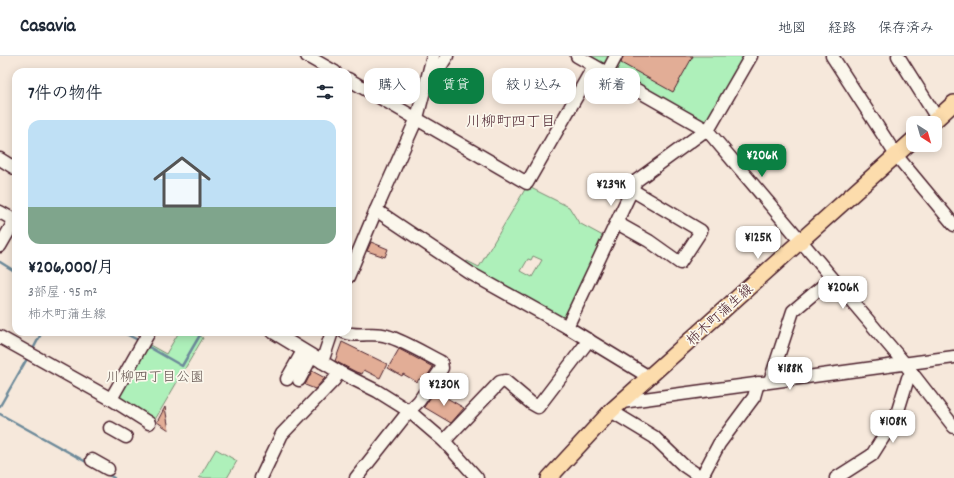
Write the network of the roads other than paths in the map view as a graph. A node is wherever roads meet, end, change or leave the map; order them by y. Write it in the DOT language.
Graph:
graph roads {
  1 [pos="307,56"];
  2 [pos="433,56"];
  3 [pos="447,56"];
  4 [pos="576,56"];
  5 [pos="616,56"];
  6 [pos="751,56"];
  7 [pos="832,56"];
  8 [pos="898,56"];
  9 [pos="594,66"];
  10 [pos="328,68"];
  11 [pos="430,68"];
  12 [pos="440,68"];
  13 [pos="598,68"];
  14 [pos="610,68"];
  15 [pos="428,79"];
  16 [pos="352,81"];
  17 [pos="640,92"];
  18 [pos="954,103"];
  19 [pos="932,116"];
  20 [pos="939,116"];
  21 [pos="417,118"];
  22 [pos="707,130"];
  23 [pos="906,146"];
  24 [pos="896,154"];
  25 [pos="0,159"];
  26 [pos="12,166"];
  27 [pos="632,190"];
  28 [pos="376,210"];
  29 [pos="0,212"];
  30 [pos="12,218"];
  31 [pos="617,223"];
  32 [pos="12,225"];
  33 [pos="954,225"];
  34 [pos="800,241"];
  35 [pos="0,246"];
  36 [pos="352,267"];
  37 [pos="832,278"];
  38 [pos="567,327"];
  39 [pos="352,335"];
  40 [pos="147,336"];
  41 [pos="280,336"];
  42 [pos="329,336"];
  43 [pos="0,337"];
  44 [pos="589,340"];
  45 [pos="312,356"];
  46 [pos="954,357"];
  47 [pos="905,364"];
  48 [pos="339,372"];
  49 [pos="913,374"];
  50 [pos="649,377"];
  51 [pos="287,379"];
  52 [pos="299,380"];
  53 [pos="770,381"];
  54 [pos="758,383"];
  55 [pos="111,399"];
  56 [pos="617,406"];
  57 [pos="409,411"];
  58 [pos="149,423"];
  59 [pos="954,427"];
  60 [pos="110,428"];
  61 [pos="126,437"];
  62 [pos="444,441"];
  63 [pos="92,460"];
  64 [pos="108,469"];
  65 [pos="261,478"];
  66 [pos="356,478"];
  67 [pos="477,478"];
  68 [pos="549,478"];
  69 [pos="702,478"];
  70 [pos="836,478"];
  1 -- 10 [label="street"];
  2 -- 11 [label="street"];
  3 -- 12 [label="street"];
  4 -- 9 [label="street"];
  5 -- 14 [label="street"];
  6 -- 22 [label="street"];
  7 -- 24 [label="street"];
  8 -- 19 [label="street"];
  9 -- 13 [label="street"];
  9 -- 21 [label="street"];
  15 -- 21 [label="street"];
  16 -- 21 [label="street"];
  17 -- 22 [label="street"];
  18 -- 20 [label="main road"];
  21 -- 28 [label="street"];
  22 -- 27 [label="street"];
  22 -- 34 [label="street"];
  23 -- 24 [label="main road, 柿木町蒲生線"];
  24 -- 33 [label="street"];
  24 -- 34 [label="main road, 柿木町蒲生線"];
  25 -- 26 [label="street"];
  27 -- 31 [label="street"];
  27 -- 31 [label="street"];
  28 -- 36 [label="street"];
  28 -- 38 [label="street"];
  29 -- 30 [label="street"];
  31 -- 38 [label="street"];
  32 -- 35 [label="street"];
  34 -- 37 [label="street"];
  34 -- 50 [label="main road, 柿木町蒲生線"];
  37 -- 47 [label="street"];
  37 -- 53 [label="street"];
  38 -- 44 [label="street"];
  39 -- 57 [label="street"];
  40 -- 55 [label="street"];
  41 -- 45 [label="street"];
  42 -- 45 [label="street"];
  43 -- 55 [label="street"];
  44 -- 50 [label="street"];
  44 -- 62 [label="street"];
  45 -- 48 [label="street"];
  45 -- 51 [label="street"];
  45 -- 52 [label="street"];
  46 -- 47 [label="street"];
  47 -- 49 [label="street"];
  47 -- 53 [label="street"];
  48 -- 57 [label="street"];
  48 -- 65 [label="street"];
  49 -- 59 [label="street"];
  49 -- 70 [label="street"];
  50 -- 56 [label="main road, 柿木町蒲生線"];
  53 -- 54 [label="street"];
  54 -- 56 [label="street"];
  54 -- 69 [label="street"];
  55 -- 58 [label="street"];
  56 -- 68 [label="main road, 柿木町蒲生線"];
  56 -- 69 [label="street"];
  57 -- 62 [label="street"];
  57 -- 66 [label="street"];
  60 -- 61 [label="street"];
  62 -- 67 [label="street"];
  63 -- 64 [label="street"];
}
